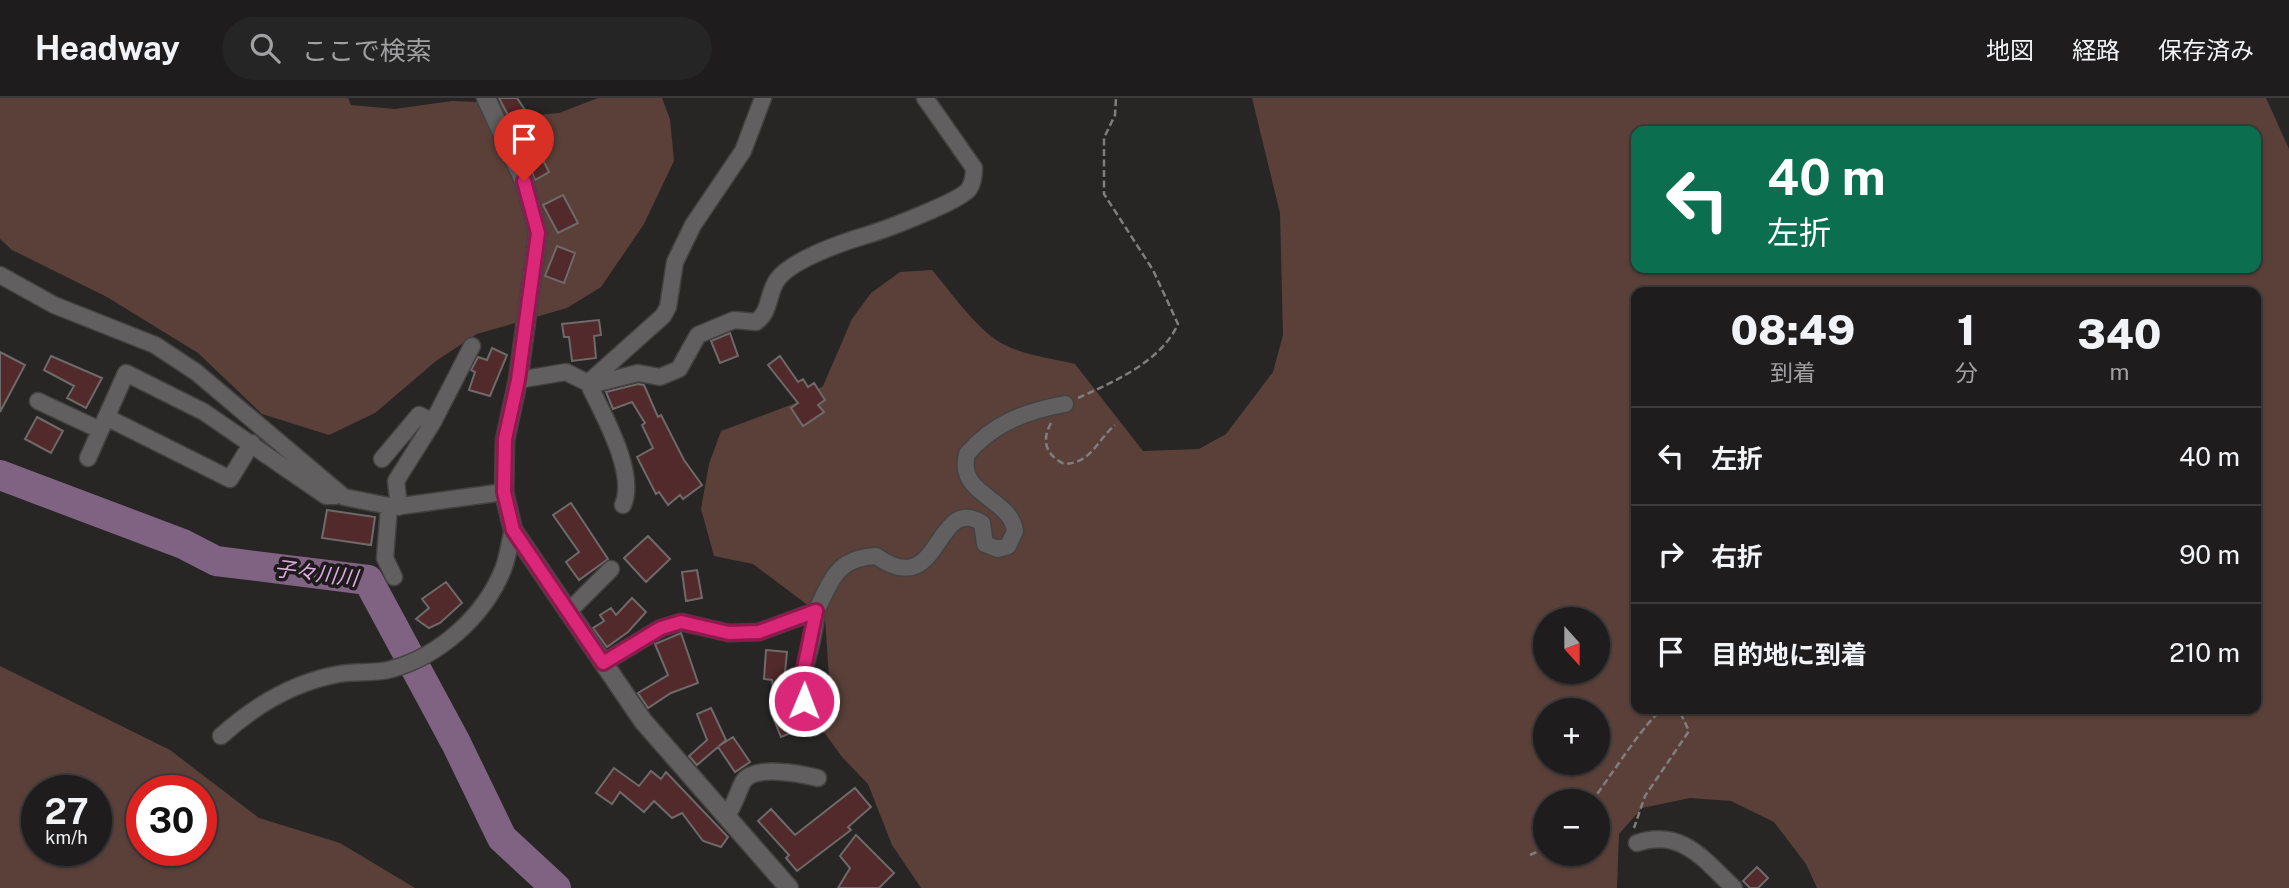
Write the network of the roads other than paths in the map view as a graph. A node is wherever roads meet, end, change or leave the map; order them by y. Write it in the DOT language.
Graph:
graph roads {
  1 [pos="486,98"];
  2 [pos="764,98"];
  3 [pos="925,98"];
  4 [pos="0,275"];
  5 [pos="472,346"];
  6 [pos="518,380"];
  7 [pos="589,384"];
  8 [pos="38,401"];
  9 [pos="1065,404"];
  10 [pos="433,422"];
  11 [pos="103,424"];
  12 [pos="252,443"];
  13 [pos="88,458"];
  14 [pos="382,459"];
  15 [pos="504,492"];
  16 [pos="344,497"];
  17 [pos="622,505"];
  18 [pos="394,507"];
  19 [pos="513,530"];
  20 [pos="611,569"];
  21 [pos="394,577"];
  22 [pos="816,611"];
  23 [pos="568,612"];
  24 [pos="603,663"];
  25 [pos="814,721"];
  26 [pos="221,736"];
  27 [pos="818,778"];
  28 [pos="726,817"];
  29 [pos="1637,843"];
  30 [pos="789,888"];
  31 [pos="1734,888"];
  1 -- 6 [label="street"];
  2 -- 7 [label="street"];
  3 -- 7 [label="street"];
  4 -- 16 [label="street"];
  5 -- 10 [label="street"];
  6 -- 7 [label="street"];
  6 -- 15 [label="street"];
  7 -- 17 [label="street"];
  8 -- 11 [label="street"];
  9 -- 22 [label="street"];
  10 -- 14 [label="street"];
  10 -- 18 [label="street"];
  11 -- 12 [label="street"];
  11 -- 12 [label="street"];
  11 -- 13 [label="street"];
  12 -- 16 [label="street"];
  15 -- 18 [label="street"];
  15 -- 19 [label="street"];
  16 -- 18 [label="street"];
  18 -- 21 [label="street"];
  19 -- 23 [label="street"];
  19 -- 26 [label="street"];
  20 -- 23 [label="street"];
  22 -- 24 [label="street"];
  22 -- 25 [label="street"];
  23 -- 24 [label="street"];
  24 -- 28 [label="street"];
  27 -- 28 [label="street"];
  28 -- 30 [label="street"];
  29 -- 31 [label="street"];
}
